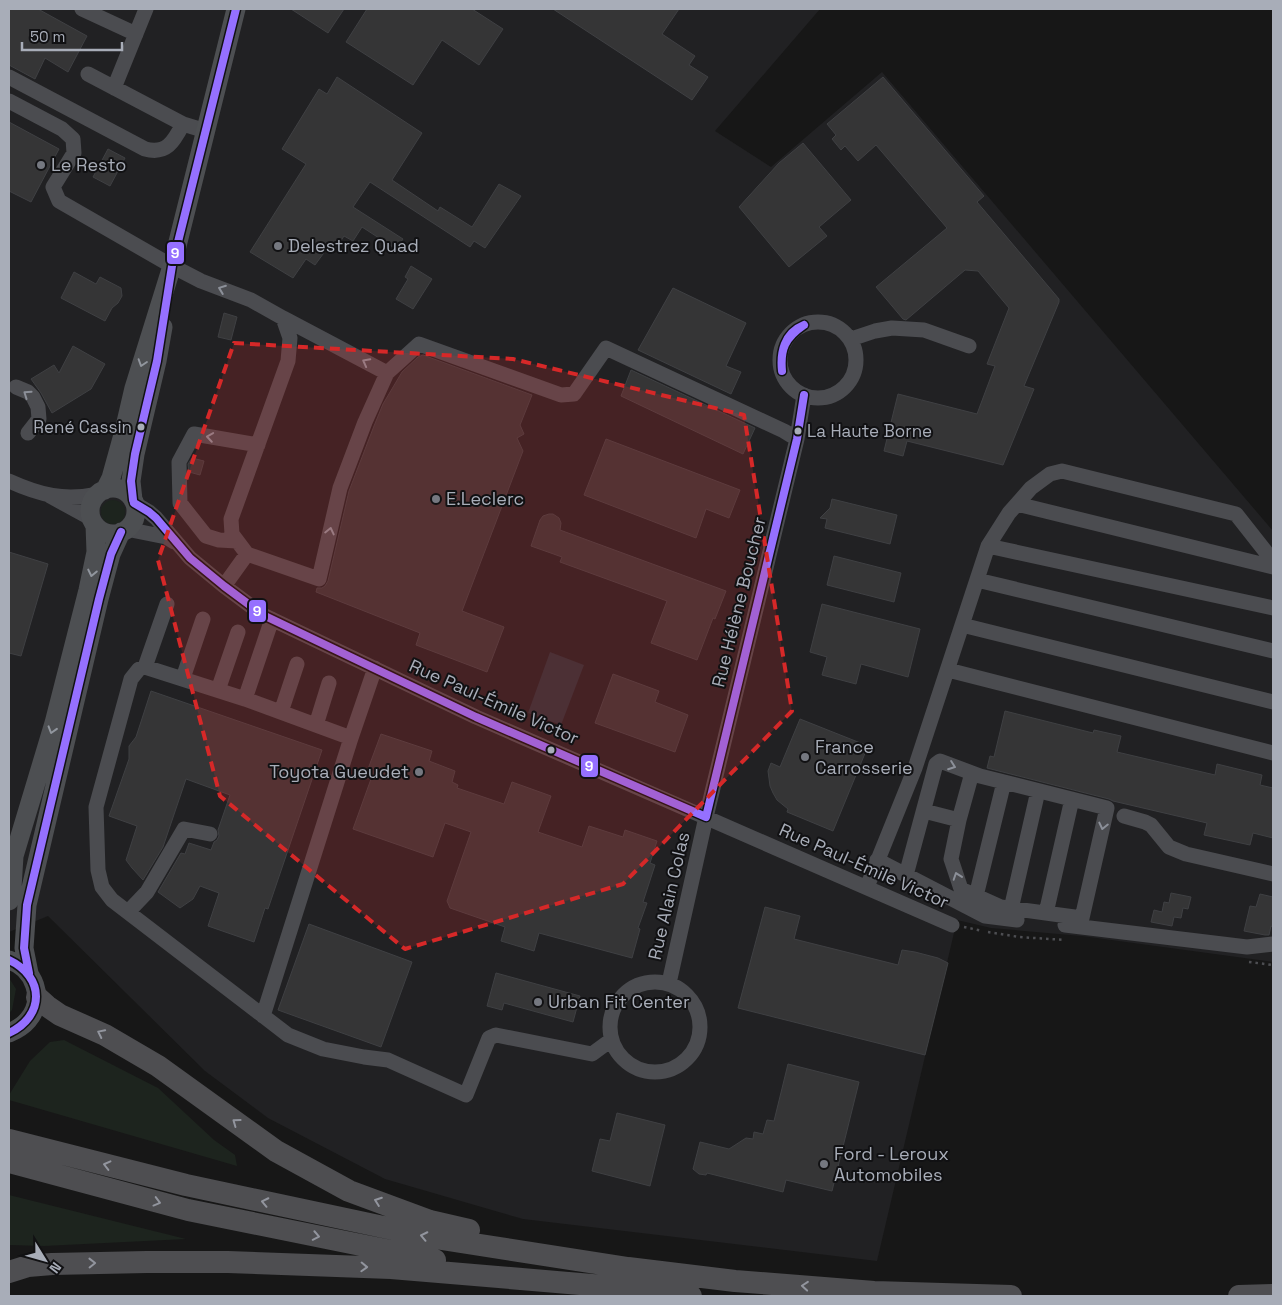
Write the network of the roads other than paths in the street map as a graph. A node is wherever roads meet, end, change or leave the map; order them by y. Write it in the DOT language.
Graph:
graph roads {
  1 [pos="82,9"];
  2 [pos="146,9"];
  3 [pos="236,9"];
  4 [pos="136,34"];
  5 [pos="88,74"];
  6 [pos="9,76"];
  7 [pos="114,88"];
  8 [pos="9,101"];
  9 [pos="183,124"];
  10 [pos="206,130"];
  11 [pos="172,266"];
  12 [pos="283,318"];
  13 [pos="851,339"];
  14 [pos="969,346"];
  15 [pos="387,373"];
  16 [pos="16,387"];
  17 [pos="804,395"];
  18 [pos="28,433"];
  19 [pos="797,439"];
  20 [pos="258,444"];
  21 [pos="9,481"];
  22 [pos="102,492"];
  23 [pos="49,496"];
  24 [pos="134,502"];
  25 [pos="1017,504"];
  26 [pos="93,522"];
  27 [pos="123,531"];
  28 [pos="237,541"];
  29 [pos="176,542"];
  30 [pos="988,546"];
  31 [pos="247,554"];
  32 [pos="1273,561"];
  33 [pos="1273,566"];
  34 [pos="977,580"];
  35 [pos="224,586"];
  36 [pos="167,604"];
  37 [pos="1273,608"];
  38 [pos="204,619"];
  39 [pos="272,619"];
  40 [pos="962,625"];
  41 [pos="238,632"];
  42 [pos="1273,651"];
  43 [pos="297,664"];
  44 [pos="145,667"];
  45 [pos="375,668"];
  46 [pos="948,670"];
  47 [pos="183,678"];
  48 [pos="329,683"];
  49 [pos="218,690"];
  50 [pos="245,698"];
  51 [pos="1273,702"];
  52 [pos="282,712"];
  53 [pos="316,725"];
  54 [pos="352,738"];
  55 [pos="1273,753"];
  56 [pos="972,773"];
  57 [pos="1004,782"];
  58 [pos="1038,790"];
  59 [pos="1072,799"];
  60 [pos="924,811"];
  61 [pos="1124,816"];
  62 [pos="706,817"];
  63 [pos="960,820"];
  64 [pos="210,834"];
  65 [pos="878,860"];
  66 [pos="1273,874"];
  67 [pos="906,875"];
  68 [pos="867,887"];
  69 [pos="976,896"];
  70 [pos="9,901"];
  71 [pos="1011,909"];
  72 [pos="128,912"];
  73 [pos="1046,913"];
  74 [pos="952,925"];
  75 [pos="1273,944"];
  76 [pos="9,960"];
  77 [pos="29,973"];
  78 [pos="669,983"];
  79 [pos="37,997"];
  80 [pos="263,1016"];
  81 [pos="12,1034"];
  82 [pos="612,1040"];
  83 [pos="9,1140"];
  84 [pos="9,1162"];
  85 [pos="628,1268"];
  86 [pos="9,1272"];
  87 [pos="604,1286"];
  88 [pos="1273,1295"];
  89 [pos="691,1296"];
  90 [pos="1011,1296"];
  91 [pos="1240,1296"];
  1 -- 4 [label="street"];
  2 -- 4 [label="street"];
  3 -- 10 [label="main road"];
  4 -- 7 [label="street"];
  5 -- 7 [label="street"];
  6 -- 9 [label="street"];
  7 -- 9 [label="street"];
  8 -- 11 [label="street"];
  9 -- 10 [label="street"];
  10 -- 11 [label="main road"];
  12 -- 11 [label="street, one-way"];
  11 -- 22 [label="main road, one-way"];
  11 -- 24 [label="main road"];
  15 -- 12 [label="street, one-way"];
  12 -- 20 [label="street"];
  13 -- 14 [label="street"];
  13 -- 17 [label="street"];
  13 -- 17 [label="street"];
  15 -- 19 [label="street"];
  31 -- 15 [label="street, one-way"];
  18 -- 16 [label="street, one-way"];
  17 -- 19 [label="street, Rue Hélène Boucher"];
  19 -- 62 [label="street, Rue Hélène Boucher"];
  20 -- 28 [label="street"];
  20 -- 28 [label="street, one-way"];
  21 -- 23 [label="street"];
  22 -- 23 [label="street"];
  22 -- 24 [label="main road"];
  22 -- 26 [label="main road"];
  23 -- 26 [label="street"];
  24 -- 27 [label="main road"];
  24 -- 29 [label="street, Rue Paul-Émile Victor"];
  25 -- 30 [label="street"];
  25 -- 32 [label="street"];
  25 -- 33 [label="street"];
  26 -- 27 [label="main road"];
  26 -- 70 [label="main road, one-way"];
  27 -- 29 [label="street, Rue Paul-Émile Victor"];
  27 -- 77 [label="main road"];
  28 -- 31 [label="street"];
  29 -- 35 [label="street, Rue Paul-Émile Victor"];
  30 -- 34 [label="street"];
  30 -- 37 [label="street"];
  31 -- 35 [label="street"];
  34 -- 40 [label="street"];
  34 -- 42 [label="street"];
  35 -- 39 [label="street, Rue Paul-Émile Victor"];
  36 -- 44 [label="street"];
  38 -- 47 [label="street"];
  39 -- 45 [label="street, Rue Paul-Émile Victor"];
  39 -- 50 [label="street"];
  40 -- 46 [label="street"];
  40 -- 51 [label="street"];
  41 -- 49 [label="street"];
  43 -- 52 [label="street"];
  44 -- 47 [label="street"];
  44 -- 72 [label="street"];
  45 -- 54 [label="street"];
  45 -- 62 [label="street, Rue Paul-Émile Victor"];
  46 -- 55 [label="street"];
  46 -- 65 [label="street"];
  47 -- 49 [label="street"];
  48 -- 53 [label="street"];
  49 -- 50 [label="street"];
  50 -- 52 [label="street"];
  52 -- 53 [label="street"];
  53 -- 54 [label="street"];
  54 -- 80 [label="street"];
  56 -- 57 [label="street"];
  60 -- 56 [label="street, one-way"];
  56 -- 63 [label="street"];
  57 -- 58 [label="street"];
  57 -- 69 [label="street"];
  58 -- 59 [label="street"];
  58 -- 71 [label="street"];
  59 -- 73 [label="street"];
  59 -- 73 [label="street, one-way"];
  60 -- 63 [label="street"];
  60 -- 67 [label="street"];
  61 -- 66 [label="street"];
  62 -- 68 [label="street, Rue Paul-Émile Victor"];
  62 -- 78 [label="street, Rue Alain Colas"];
  69 -- 63 [label="street, one-way"];
  64 -- 72 [label="street"];
  65 -- 67 [label="street"];
  65 -- 68 [label="street"];
  67 -- 75 [label="street"];
  68 -- 74 [label="street, Rue Paul-Émile Victor"];
  69 -- 71 [label="street"];
  71 -- 73 [label="street"];
  72 -- 80 [label="street"];
  76 -- 77 [label="main road"];
  77 -- 79 [label="main road"];
  78 -- 82 [label="street, Rue Alain Colas"];
  78 -- 82 [label="street, Rue Alain Colas"];
  79 -- 81 [label="main road"];
  85 -- 79 [label="highway, one-way"];
  80 -- 82 [label="street"];
  85 -- 83 [label="highway, one-way"];
  84 -- 87 [label="highway, one-way"];
  90 -- 85 [label="highway, one-way"];
  86 -- 87 [label="highway, one-way"];
  87 -- 89 [label="highway"];
  88 -- 91 [label="highway"];
}
